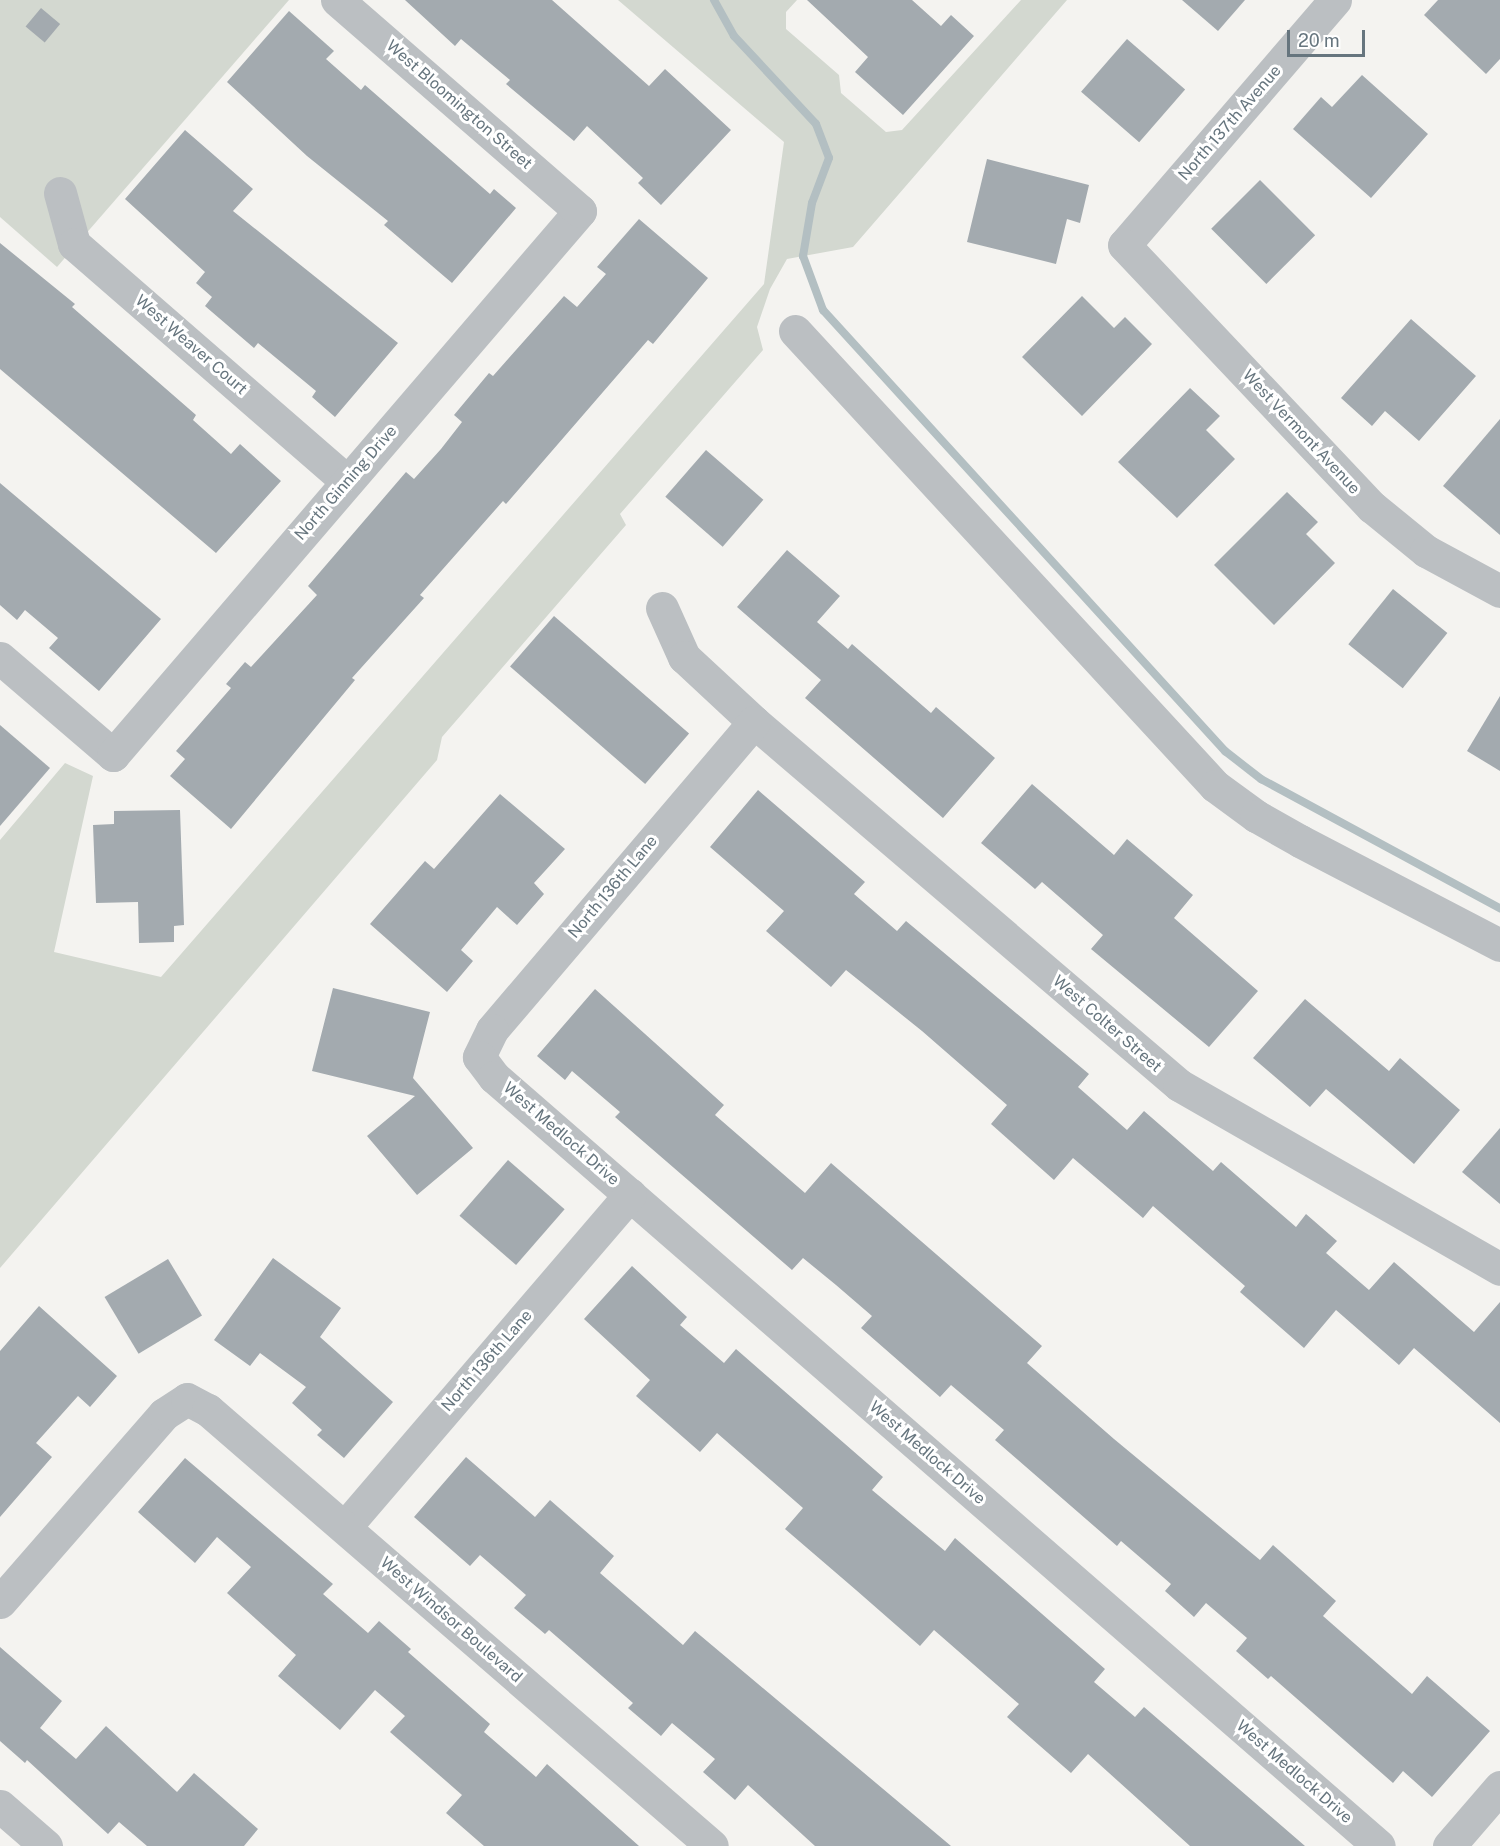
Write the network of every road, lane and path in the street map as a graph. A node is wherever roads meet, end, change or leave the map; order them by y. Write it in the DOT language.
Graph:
graph roads {
  1 [pos="338,0"];
  2 [pos="1335,0"];
  3 [pos="60,193"];
  4 [pos="580,211"];
  5 [pos="1124,245"];
  6 [pos="795,331"];
  7 [pos="347,481"];
  8 [pos="1500,591"];
  9 [pos="662,608"];
  10 [pos="0,658"];
  11 [pos="754,722"];
  12 [pos="1500,945"];
  13 [pos="479,1057"];
  14 [pos="630,1195"];
  15 [pos="1500,1269"];
  16 [pos="345,1527"];
  17 [pos="0,1602"];
  18 [pos="1500,1787"];
  19 [pos="0,1806"];
  20 [pos="46,1846"];
  21 [pos="712,1846"];
  22 [pos="1379,1846"];
  23 [pos="1449,1846"];
  1 -- 4 [label="street, West Bloomington Street"];
  2 -- 5 [label="street, North 137th Avenue"];
  3 -- 7 [label="street, West Weaver Court"];
  4 -- 7 [label="street, North Ginning Drive"];
  5 -- 8 [label="street, West Vermont Avenue"];
  6 -- 12 [label="street"];
  7 -- 10 [label="street, North Ginning Drive"];
  9 -- 11 [label="street, West Colter Street"];
  11 -- 13 [label="street, North 136th Lane"];
  11 -- 15 [label="street, West Colter Street"];
  13 -- 14 [label="street, West Medlock Drive"];
  14 -- 16 [label="street, North 136th Lane"];
  14 -- 22 [label="street, West Medlock Drive"];
  16 -- 17 [label="street, West Windsor Boulevard"];
  16 -- 21 [label="street, West Windsor Boulevard"];
  18 -- 23 [label="street"];
  19 -- 20 [label="street"];
}
